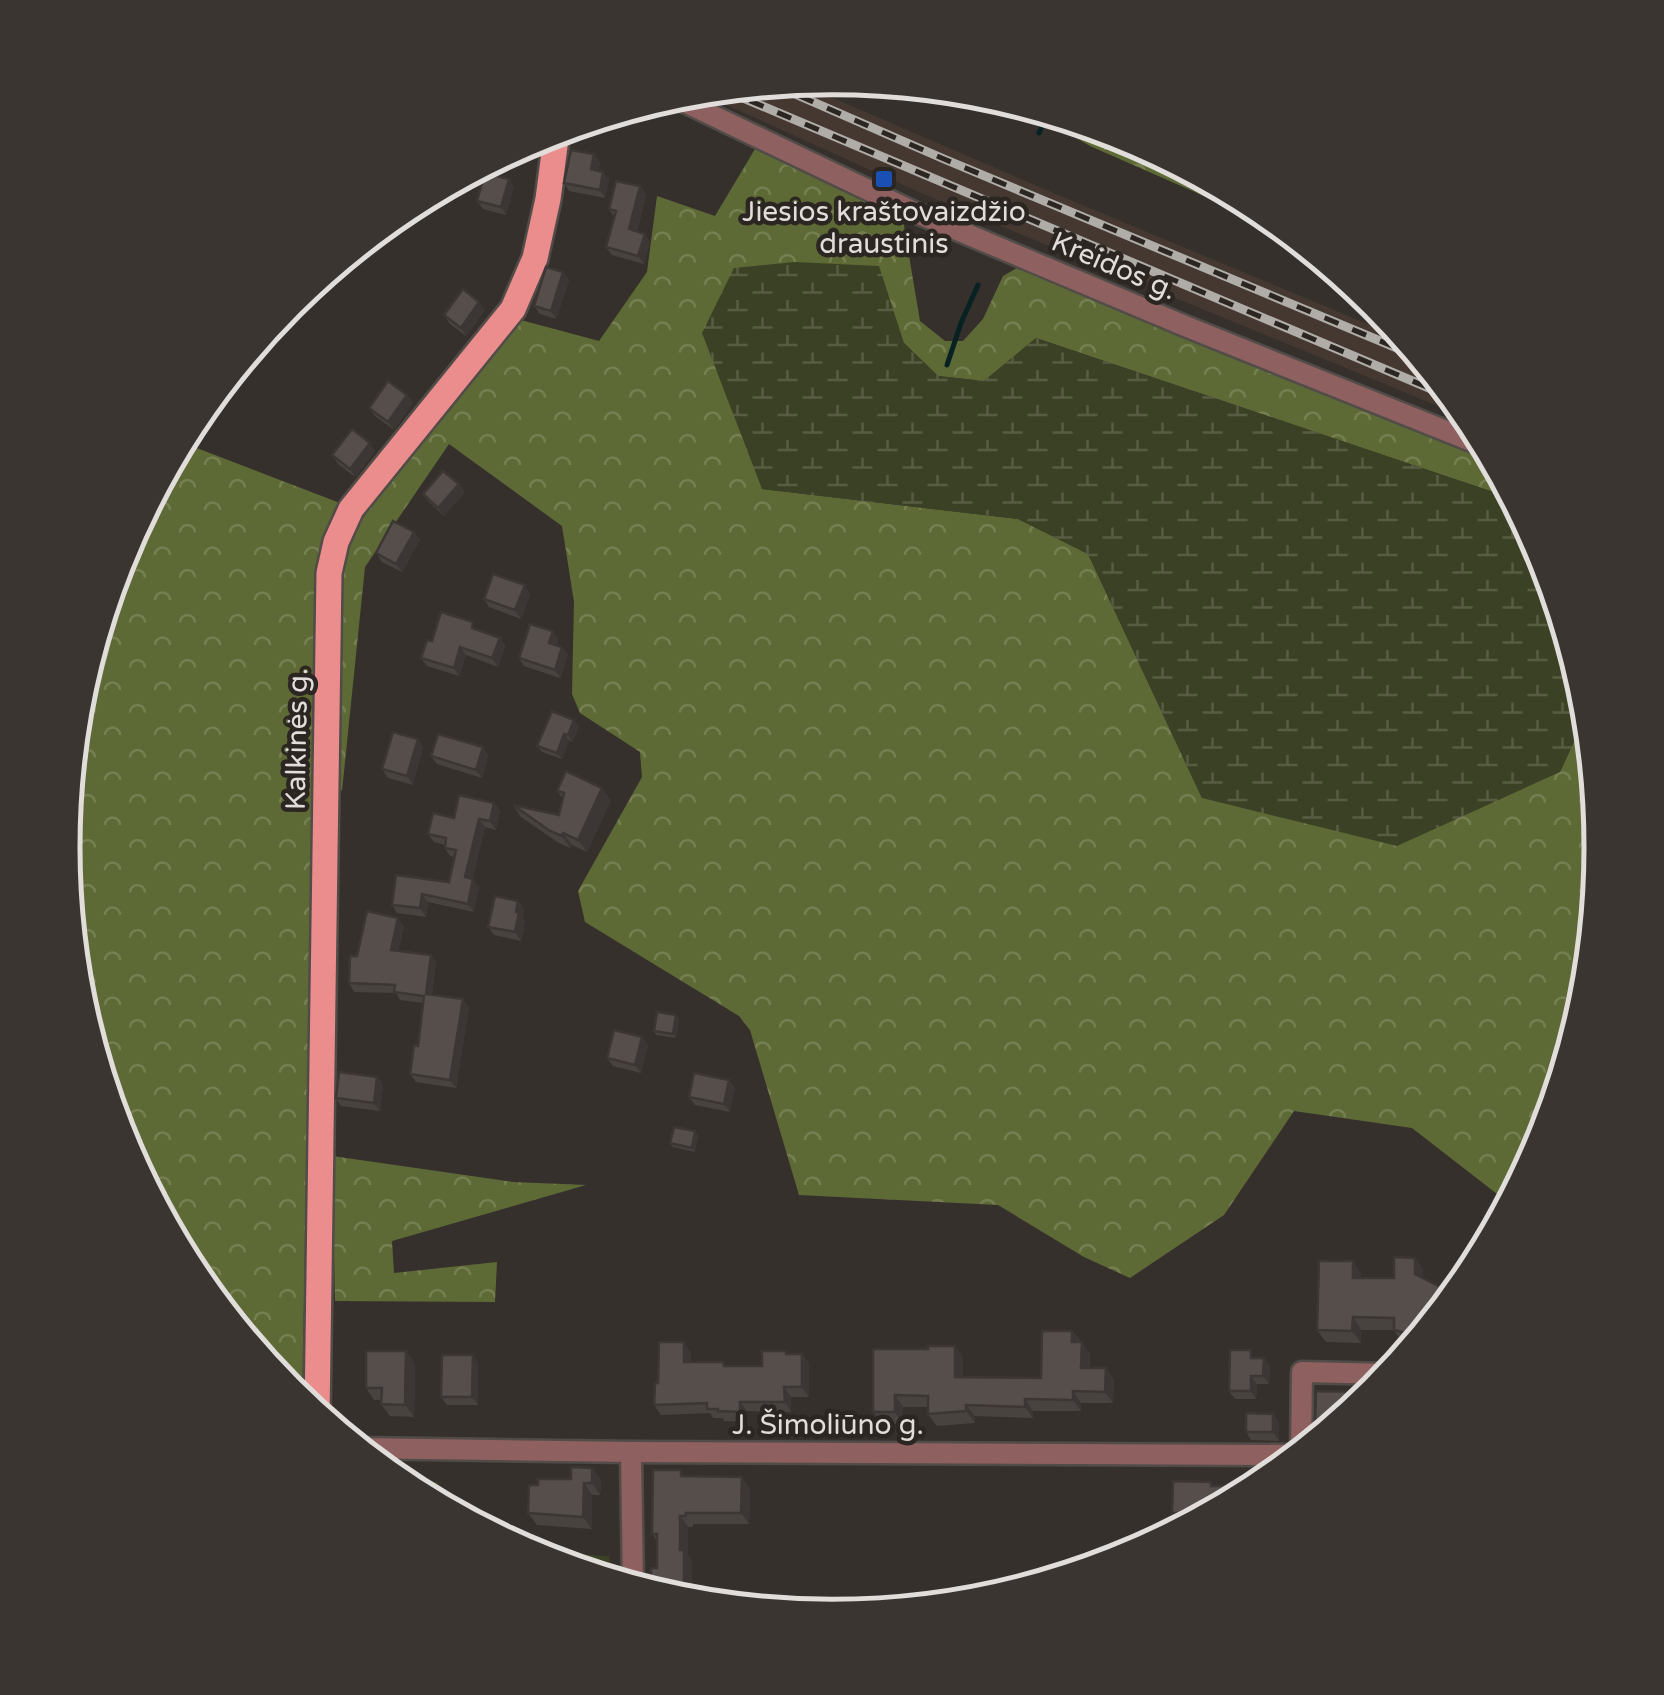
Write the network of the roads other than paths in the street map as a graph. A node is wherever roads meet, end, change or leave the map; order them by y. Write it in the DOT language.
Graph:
graph roads {
  1 [pos="697,108"];
  2 [pos="554,149"];
  3 [pos="1462,437"];
  4 [pos="1369,1374"];
  5 [pos="317,1395"];
  6 [pos="1300,1435"];
  7 [pos="380,1448"];
  8 [pos="630,1452"];
  9 [pos="1276,1454"];
  10 [pos="634,1573"];
  1 -- 3 [label="street, Kreidos g."];
  2 -- 5 [label="main road, Kalkinės g."];
  4 -- 6 [label="street"];
  7 -- 8 [label="street, J. Šimoliūno g."];
  8 -- 9 [label="street, J. Šimoliūno g."];
  8 -- 10 [label="street"];
}
